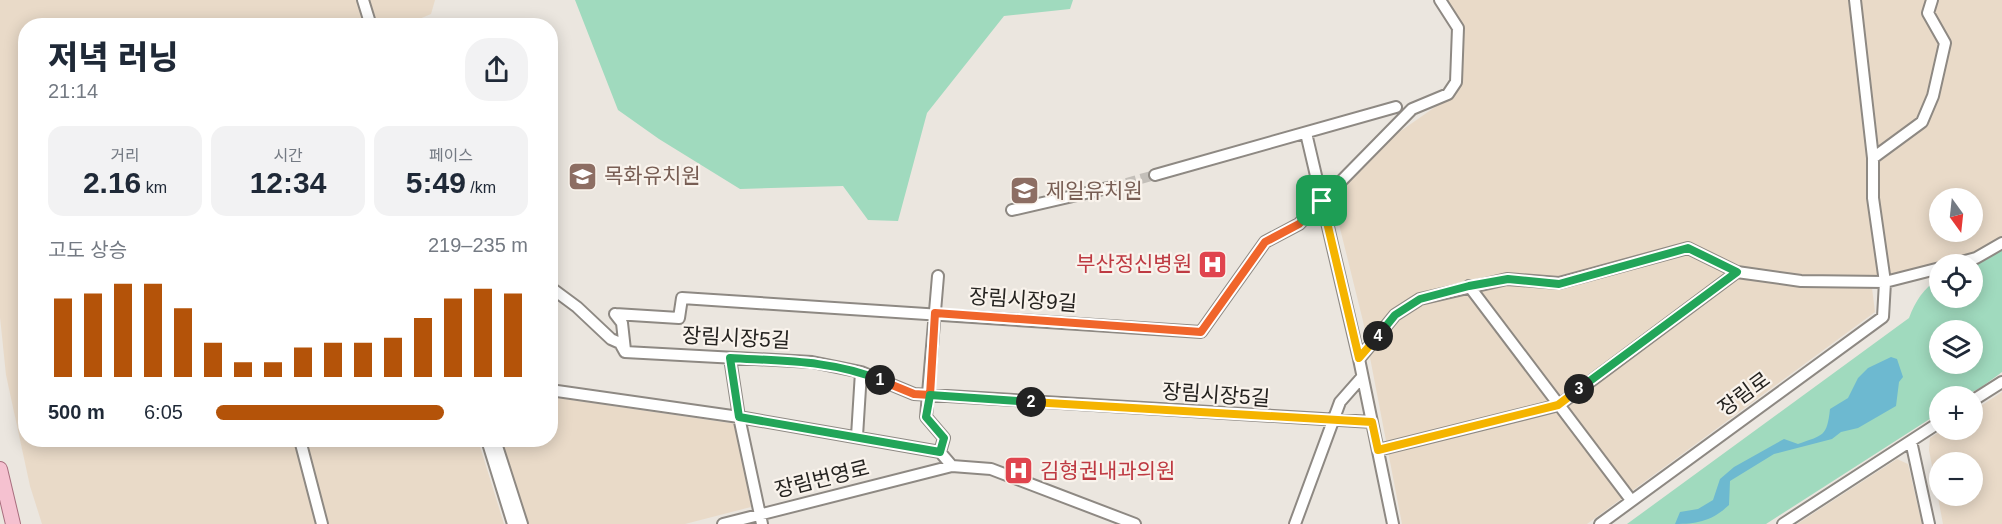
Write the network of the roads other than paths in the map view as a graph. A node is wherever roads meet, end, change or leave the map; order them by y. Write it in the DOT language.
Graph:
graph roads {
  1 [pos="356,0"];
  2 [pos="363,0"];
  3 [pos="1440,0"];
  4 [pos="1855,0"];
  5 [pos="1932,0"];
  6 [pos="361,18"];
  7 [pos="369,18"];
  8 [pos="1396,106"];
  9 [pos="1306,133"];
  10 [pos="1873,158"];
  11 [pos="1155,175"];
  12 [pos="1112,187"];
  13 [pos="1322,201"];
  14 [pos="1012,210"];
  15 [pos="2002,243"];
  16 [pos="1983,254"];
  17 [pos="1929,271"];
  18 [pos="1737,272"];
  19 [pos="938,276"];
  20 [pos="1885,282"];
  21 [pos="1469,286"];
  22 [pos="558,293"];
  23 [pos="935,313"];
  24 [pos="625,352"];
  25 [pos="730,358"];
  26 [pos="1359,358"];
  27 [pos="861,372"];
  28 [pos="1362,376"];
  29 [pos="2002,382"];
  30 [pos="558,391"];
  31 [pos="1983,394"];
  32 [pos="930,395"];
  33 [pos="1558,405"];
  34 [pos="739,417"];
  35 [pos="1335,422"];
  36 [pos="1372,422"];
  37 [pos="1929,429"];
  38 [pos="857,436"];
  39 [pos="1911,441"];
  40 [pos="302,447"];
  41 [pos="489,447"];
  42 [pos="497,447"];
  43 [pos="1378,450"];
  44 [pos="940,452"];
  45 [pos="952,466"];
  46 [pos="0,469"];
  47 [pos="1631,500"];
  48 [pos="760,519"];
  49 [pos="13,524"];
  50 [pos="322,524"];
  51 [pos="513,524"];
  52 [pos="522,524"];
  53 [pos="723,524"];
  54 [pos="1135,524"];
  55 [pos="1295,524"];
  56 [pos="1393,524"];
  57 [pos="1600,524"];
  58 [pos="1783,524"];
  59 [pos="1929,524"];
  1 -- 6 [label="street"];
  2 -- 7 [label="street"];
  3 -- 13 [label="street"];
  4 -- 10 [label="street"];
  5 -- 10 [label="street"];
  8 -- 9 [label="street"];
  9 -- 11 [label="street"];
  9 -- 13 [label="street"];
  10 -- 20 [label="street"];
  12 -- 14 [label="street"];
  13 -- 23 [label="street, 장림시장9길"];
  13 -- 26 [label="street"];
  15 -- 16 [label="street"];
  17 -- 20 [label="street"];
  18 -- 20 [label="street"];
  18 -- 21 [label="street"];
  18 -- 33 [label="street"];
  19 -- 23 [label="street"];
  20 -- 47 [label="street, 장림로"];
  21 -- 26 [label="street"];
  21 -- 33 [label="street"];
  22 -- 24 [label="street"];
  23 -- 24 [label="street, 장림시장9길"];
  23 -- 32 [label="street"];
  24 -- 25 [label="street, 장림시장5길"];
  25 -- 27 [label="street, 장림시장5길"];
  25 -- 34 [label="street"];
  26 -- 28 [label="street"];
  27 -- 32 [label="street, 장림시장5길"];
  27 -- 38 [label="street"];
  28 -- 35 [label="street"];
  28 -- 36 [label="street"];
  29 -- 31 [label="street"];
  30 -- 34 [label="street"];
  32 -- 35 [label="street, 장림시장5길"];
  32 -- 44 [label="street"];
  33 -- 43 [label="street"];
  33 -- 47 [label="street"];
  34 -- 38 [label="street"];
  34 -- 48 [label="street"];
  35 -- 36 [label="street, 장림시장5길"];
  35 -- 55 [label="street"];
  36 -- 43 [label="street"];
  37 -- 39 [label="street"];
  38 -- 44 [label="street"];
  39 -- 58 [label="street"];
  39 -- 59 [label="street"];
  40 -- 50 [label="street"];
  41 -- 51 [label="street"];
  42 -- 52 [label="street"];
  43 -- 56 [label="street"];
  44 -- 45 [label="street"];
  45 -- 48 [label="street, 장림번영로"];
  45 -- 54 [label="street, 장림번영로"];
  46 -- 49 [label="main road"];
  47 -- 57 [label="street, 장림로"];
  48 -- 53 [label="street, 장림번영로"];
}
